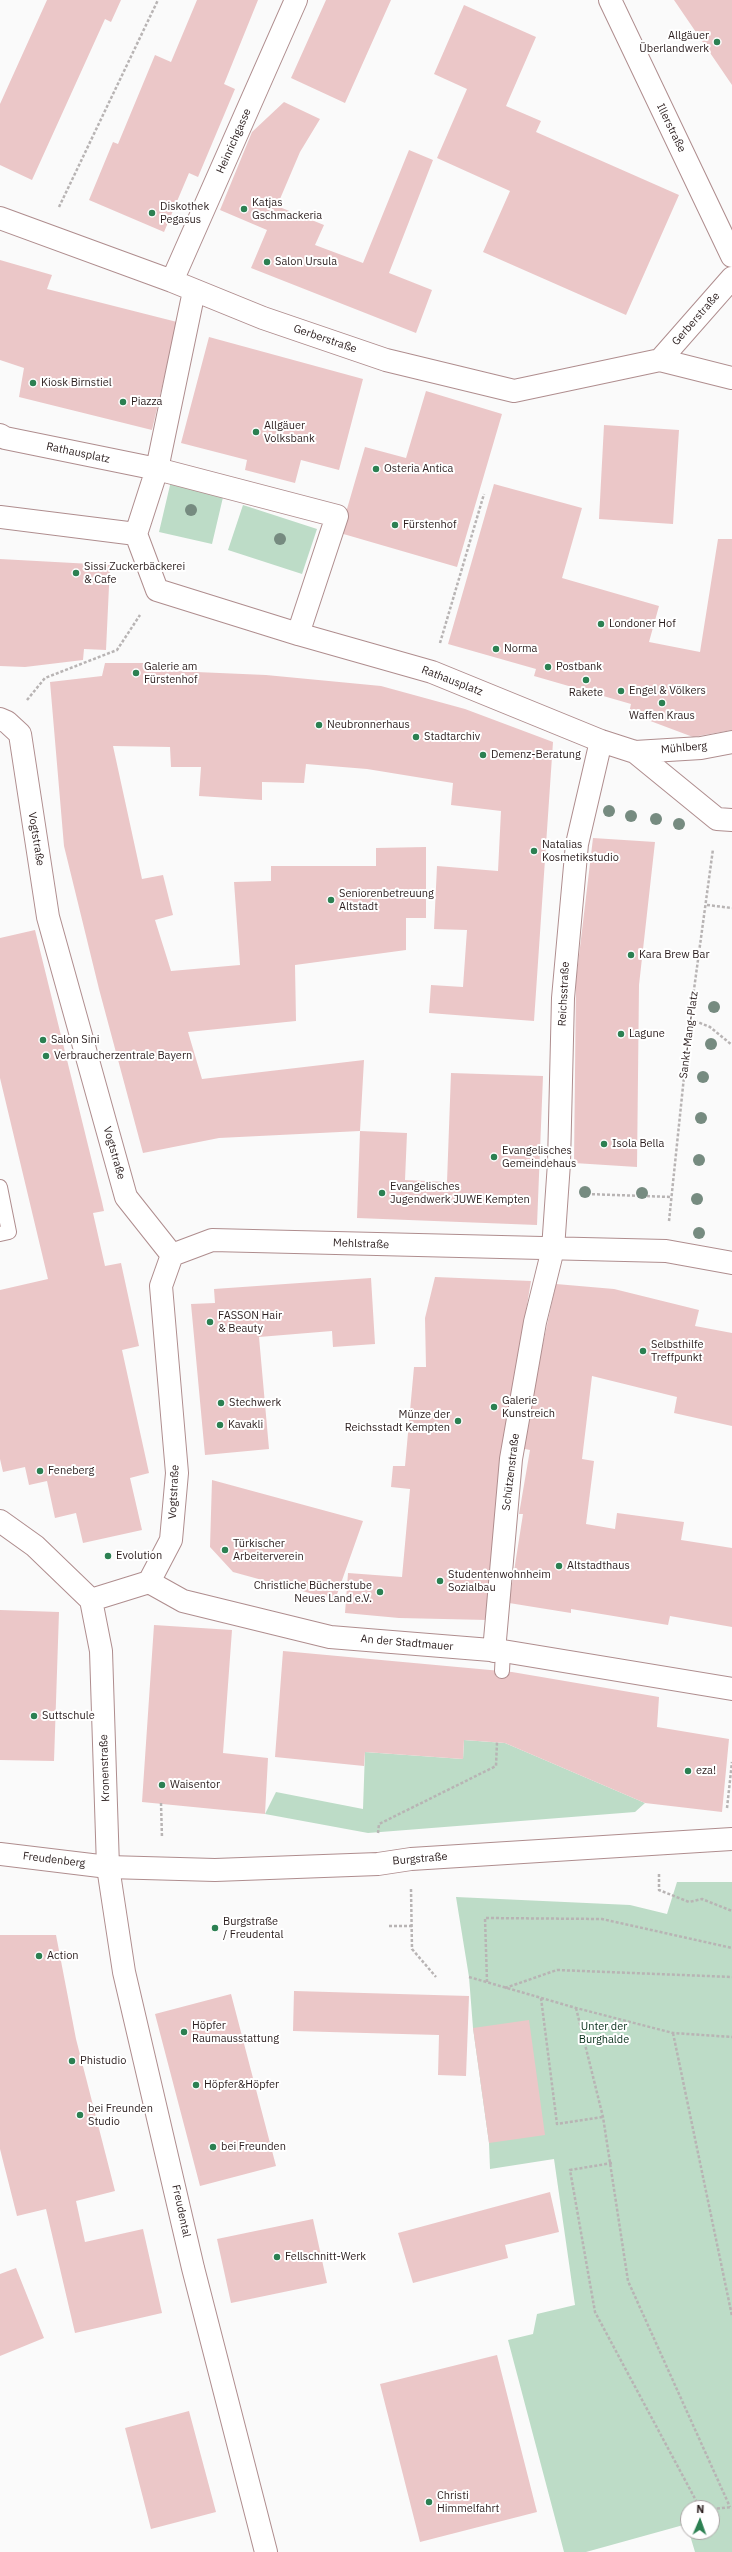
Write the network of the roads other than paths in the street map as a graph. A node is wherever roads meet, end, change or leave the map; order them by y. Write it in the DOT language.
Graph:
graph roads {
  1 [pos="296,0"];
  2 [pos="610,0"];
  3 [pos="0,218"];
  4 [pos="732,256"];
  5 [pos="732,278"];
  6 [pos="172,281"];
  7 [pos="194,291"];
  8 [pos="660,360"];
  9 [pos="732,378"];
  10 [pos="0,434"];
  11 [pos="157,469"];
  12 [pos="0,517"];
  13 [pos="136,534"];
  14 [pos="298,634"];
  15 [pos="4,720"];
  16 [pos="601,741"];
  17 [pos="732,742"];
  18 [pos="635,752"];
  19 [pos="724,819"];
  20 [pos="0,1187"];
  21 [pos="0,1234"];
  22 [pos="553,1249"];
  23 [pos="172,1255"];
  24 [pos="732,1263"];
  25 [pos="0,1521"];
  26 [pos="149,1582"];
  27 [pos="91,1600"];
  28 [pos="500,1658"];
  29 [pos="732,1689"];
  30 [pos="728,1839"];
  31 [pos="0,1854"];
  32 [pos="108,1867"];
  33 [pos="266,2552"];
  1 -- 6 [label="street, Heinrichgasse"];
  2 -- 4 [label="street, Illerstraße"];
  3 -- 6 [label="street, Gerberstraße"];
  5 -- 8 [label="street, Gerberstraße"];
  6 -- 7 [label="street, Gerberstraße"];
  7 -- 8 [label="street, Gerberstraße"];
  7 -- 11 [label="street"];
  8 -- 9 [label="street, Gerberstraße"];
  10 -- 11 [label="street, Rathausplatz"];
  11 -- 13 [label="street"];
  11 -- 14 [label="street, Rathausplatz"];
  12 -- 13 [label="street"];
  13 -- 14 [label="street, Rathausplatz"];
  14 -- 16 [label="street, Rathausplatz"];
  15 -- 23 [label="street, Vogtstraße"];
  16 -- 18 [label="street"];
  16 -- 22 [label="street, Reichsstraße"];
  17 -- 18 [label="street, Mühlberg"];
  18 -- 19 [label="street"];
  20 -- 21 [label="lane"];
  22 -- 23 [label="street, Mehlstraße"];
  22 -- 24 [label="street"];
  22 -- 28 [label="street, Schützenstraße"];
  23 -- 26 [label="street, Vogtstraße"];
  25 -- 27 [label="street"];
  26 -- 27 [label="street"];
  26 -- 28 [label="street, An der Stadtmauer"];
  27 -- 32 [label="street, Kronenstraße"];
  28 -- 29 [label="street, An der Stadtmauer"];
  30 -- 32 [label="street, Burgstraße"];
  31 -- 32 [label="street, Freudenberg"];
  32 -- 33 [label="street, Freudental"];
}
